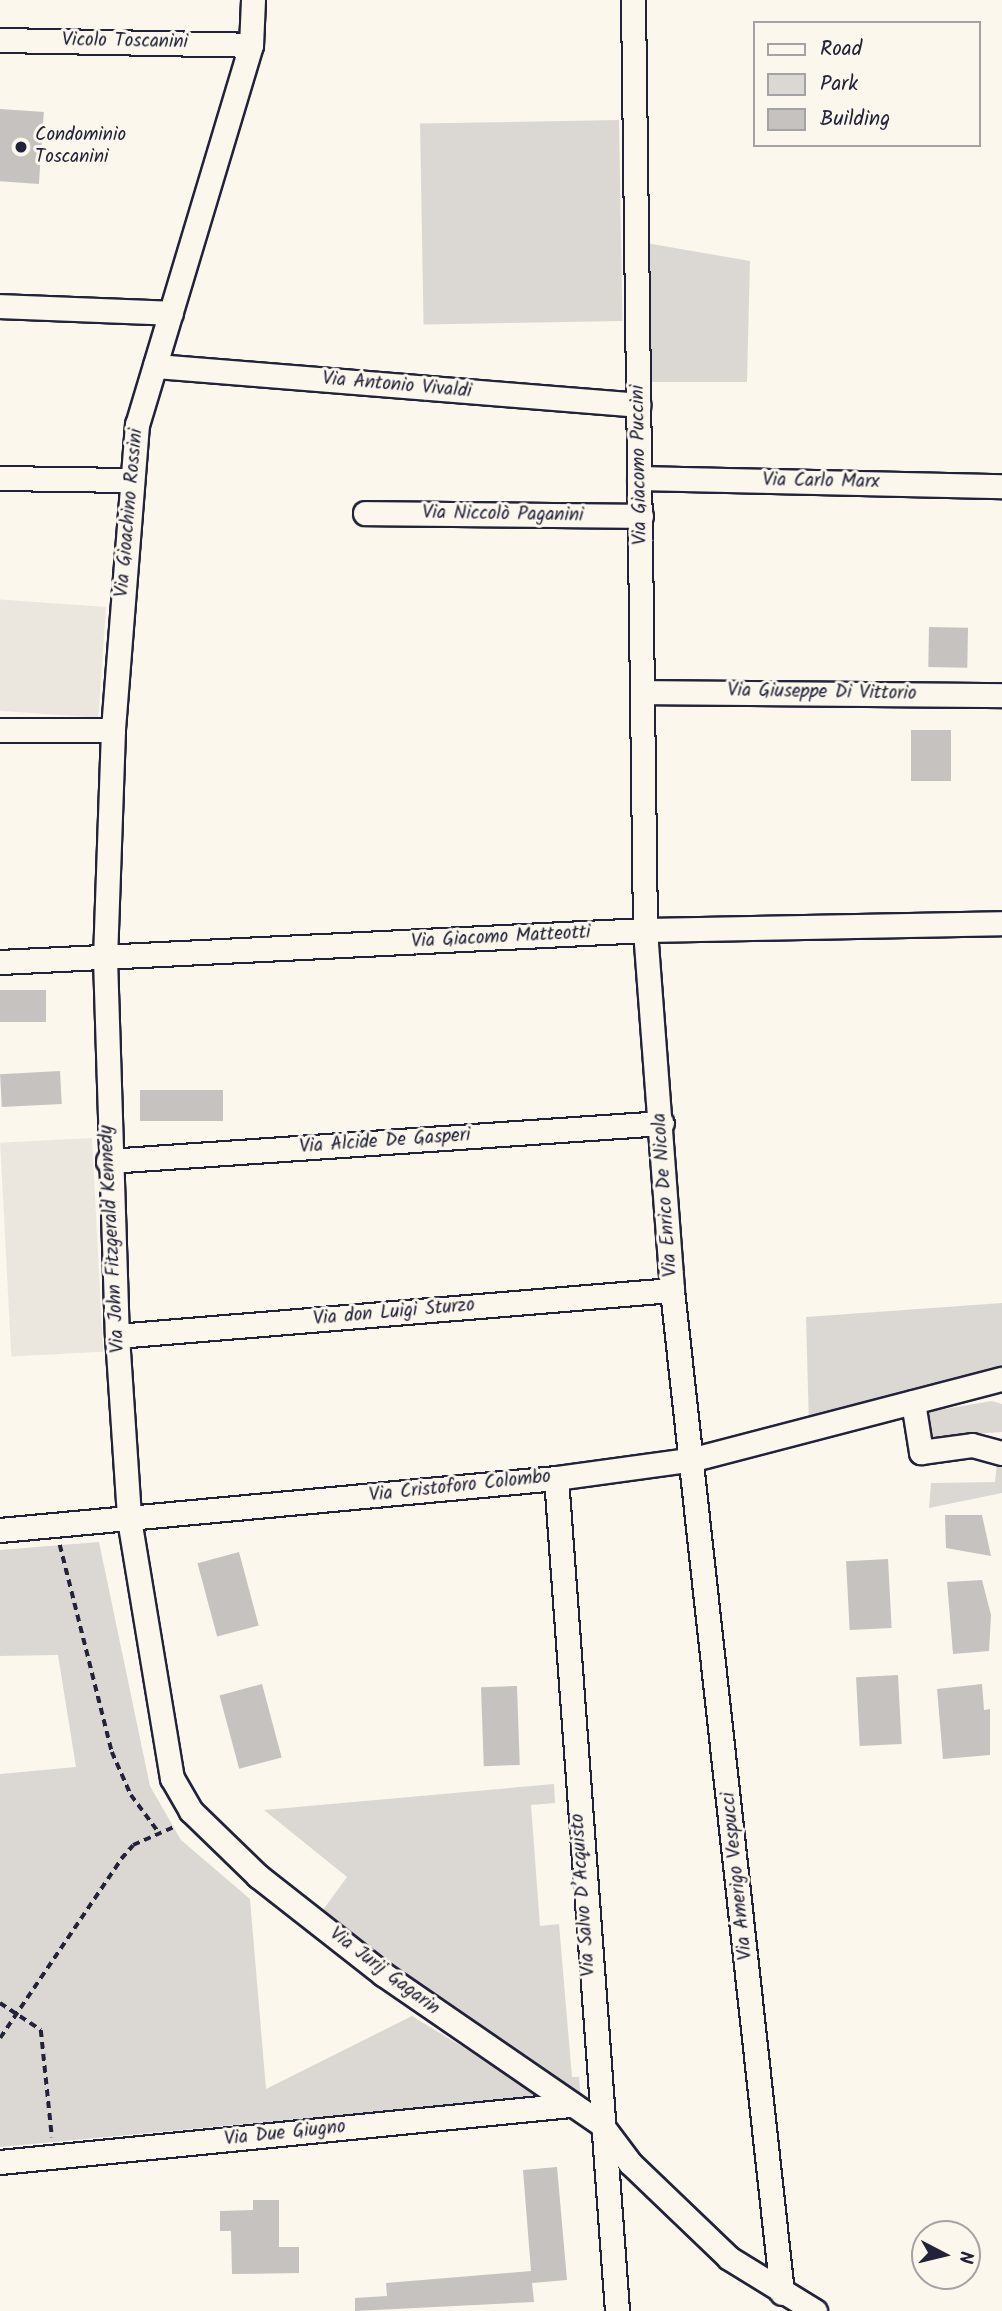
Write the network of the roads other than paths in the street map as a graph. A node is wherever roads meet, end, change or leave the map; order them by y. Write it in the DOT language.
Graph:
graph roads {
  1 [pos="253,0"];
  2 [pos="633,0"];
  3 [pos="0,40"];
  4 [pos="251,45"];
  5 [pos="0,306"];
  6 [pos="171,313"];
  7 [pos="155,366"];
  8 [pos="638,405"];
  9 [pos="0,478"];
  10 [pos="639,478"];
  11 [pos="130,480"];
  12 [pos="1002,486"];
  13 [pos="365,513"];
  14 [pos="641,516"];
  15 [pos="643,692"];
  16 [pos="1002,695"];
  17 [pos="0,730"];
  18 [pos="113,730"];
  19 [pos="1002,923"];
  20 [pos="645,930"];
  21 [pos="105,958"];
  22 [pos="0,962"];
  23 [pos="662,1123"];
  24 [pos="108,1161"];
  25 [pos="671,1290"];
  26 [pos="117,1336"];
  27 [pos="1002,1379"];
  28 [pos="978,1387"];
  29 [pos="1002,1389"];
  30 [pos="913,1402"];
  31 [pos="1002,1453"];
  32 [pos="694,1459"];
  33 [pos="556,1478"];
  34 [pos="128,1519"];
  35 [pos="0,1530"];
  36 [pos="570,2105"];
  37 [pos="600,2123"];
  38 [pos="0,2162"];
  39 [pos="782,2293"];
  40 [pos="617,2311"];
  41 [pos="815,2311"];
  1 -- 4 [label="street, Via Gioachino Rossini"];
  2 -- 8 [label="street, Via Giacomo Puccini"];
  3 -- 4 [label="street, Vicolo Toscanini"];
  4 -- 6 [label="street, Via Gioachino Rossini"];
  5 -- 6 [label="street"];
  6 -- 7 [label="street, Via Gioachino Rossini"];
  7 -- 8 [label="street, Via Antonio Vivaldi"];
  7 -- 11 [label="street, Via Gioachino Rossini"];
  8 -- 10 [label="street, Via Giacomo Puccini"];
  9 -- 11 [label="street"];
  10 -- 12 [label="street, Via Carlo Marx"];
  10 -- 14 [label="street, Via Giacomo Puccini"];
  11 -- 18 [label="street, Via Gioachino Rossini"];
  13 -- 14 [label="street, Via Niccolò Paganini"];
  14 -- 15 [label="street, Via Giacomo Puccini"];
  15 -- 16 [label="street, Via Giuseppe Di Vittorio"];
  15 -- 20 [label="street, Via Giacomo Puccini"];
  17 -- 18 [label="street"];
  18 -- 21 [label="street, Via Gioachino Rossini"];
  19 -- 20 [label="street, Via Giacomo Matteotti"];
  20 -- 21 [label="street, Via Giacomo Matteotti"];
  20 -- 23 [label="street, Via Enrico De Nicola"];
  21 -- 22 [label="street, Via Giacomo Matteotti"];
  21 -- 24 [label="street, Via John Fitzgerald Kennedy"];
  23 -- 24 [label="street, Via Alcide De Gasperi"];
  23 -- 25 [label="street, Via Enrico De Nicola"];
  24 -- 26 [label="street, Via John Fitzgerald Kennedy"];
  25 -- 26 [label="street, Via don Luigi Sturzo"];
  25 -- 32 [label="street, Via Enrico De Nicola"];
  26 -- 34 [label="street, Via John Fitzgerald Kennedy"];
  27 -- 28 [label="street, Via Cristoforo Colombo"];
  28 -- 29 [label="street, Via Cristoforo Colombo"];
  28 -- 30 [label="street, Via Cristoforo Colombo"];
  30 -- 31 [label="street"];
  30 -- 32 [label="street, Via Cristoforo Colombo"];
  32 -- 33 [label="street, Via Cristoforo Colombo"];
  32 -- 39 [label="street, Via Amerigo Vespucci"];
  33 -- 34 [label="street, Via Cristoforo Colombo"];
  33 -- 37 [label="street, Via Salvo D’Acquisto"];
  34 -- 35 [label="street, Via Cristoforo Colombo"];
  34 -- 36 [label="street, Via Jurij Gagarin"];
  36 -- 37 [label="street, Via Jurij Gagarin"];
  36 -- 38 [label="street, Via Due Giugno"];
  37 -- 39 [label="street, Via Jurij Gagarin"];
  37 -- 40 [label="street, Via Salvo D’Acquisto"];
  39 -- 41 [label="street, Via Jurij Gagarin"];
}
